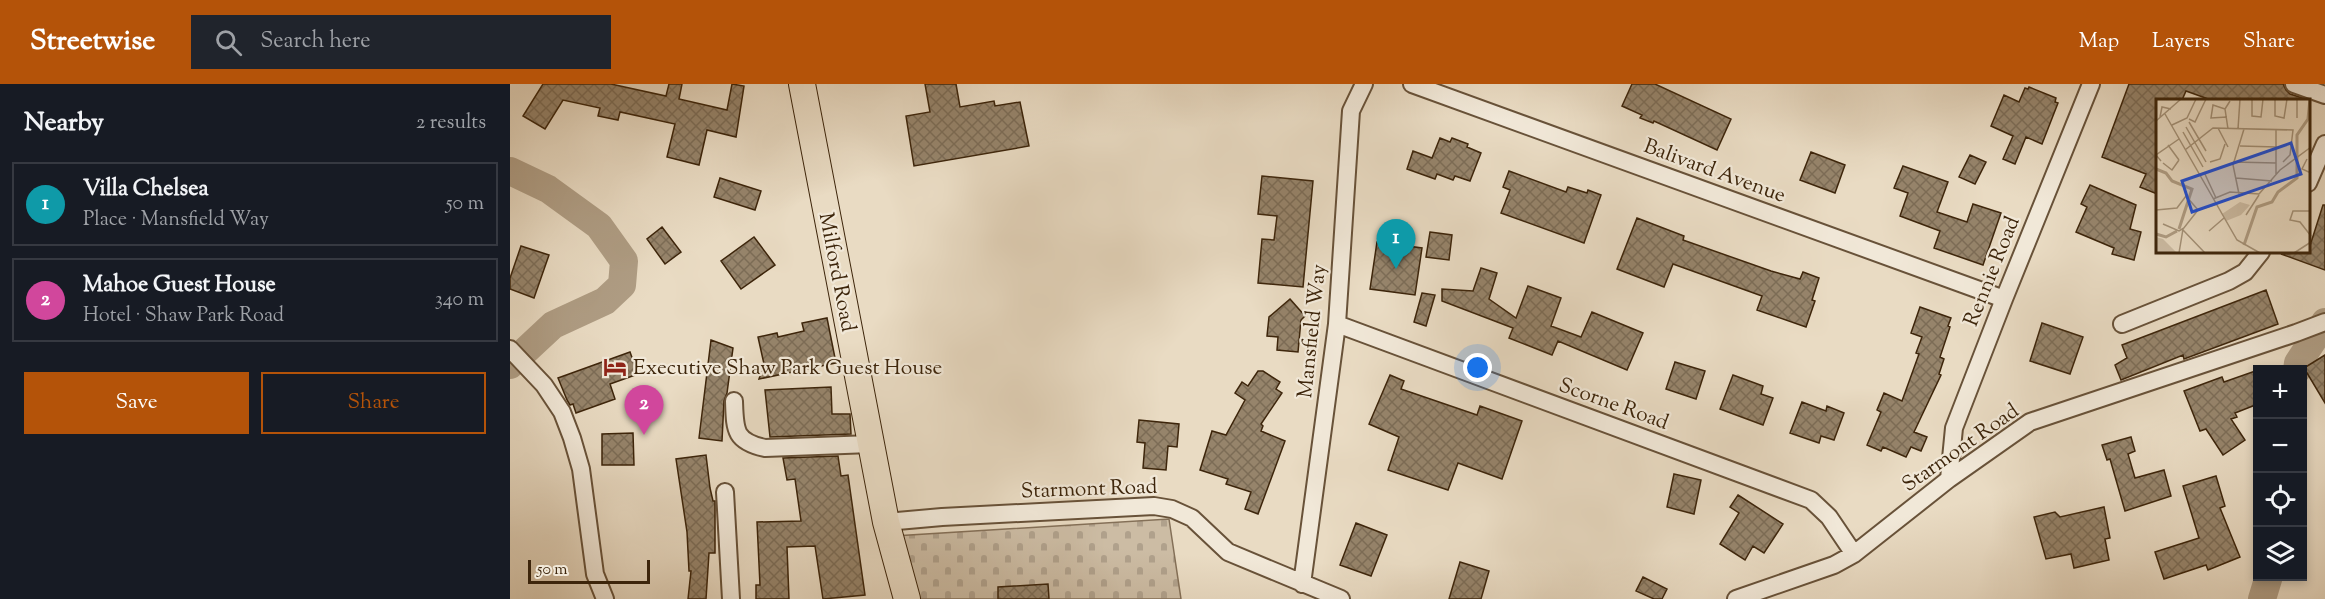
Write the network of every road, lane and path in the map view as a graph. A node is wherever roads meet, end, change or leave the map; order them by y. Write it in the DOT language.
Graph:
graph roads {
  1 [pos="802,84"];
  2 [pos="1364,84"];
  3 [pos="1412,84"];
  4 [pos="2091,84"];
  5 [pos="2294,84"];
  6 [pos="2325,95"];
  7 [pos="2325,144"];
  8 [pos="2310,178"];
  9 [pos="2260,254"];
  10 [pos="2004,299"];
  11 [pos="2325,321"];
  12 [pos="1337,324"];
  13 [pos="2122,324"];
  14 [pos="510,349"];
  15 [pos="734,401"];
  16 [pos="871,444"];
  17 [pos="1949,479"];
  18 [pos="725,492"];
  19 [pos="886,522"];
  20 [pos="1854,554"];
  21 [pos="1302,584"];
  22 [pos="605,599"];
  23 [pos="731,599"];
  24 [pos="908,599"];
  25 [pos="1341,599"];
  26 [pos="1736,599"];
  1 -- 16 [label="main road, Milford Road"];
  2 -- 12 [label="street, Mansfield Way"];
  3 -- 10 [label="street, Balivard Avenue"];
  4 -- 10 [label="street, Rennie Road"];
  5 -- 6 [label="street"];
  7 -- 8 [label="street"];
  9 -- 13 [label="street"];
  10 -- 17 [label="street, Rennie Road"];
  11 -- 17 [label="street, Starmont Road"];
  12 -- 20 [label="street, Scorne Road"];
  12 -- 21 [label="street, Mansfield Way"];
  14 -- 22 [label="street"];
  15 -- 16 [label="street"];
  16 -- 19 [label="main road, Milford Road"];
  17 -- 20 [label="street, Starmont Road"];
  18 -- 23 [label="street"];
  19 -- 21 [label="street, Starmont Road"];
  19 -- 24 [label="main road, Milford Road"];
  20 -- 26 [label="street, Starmont Road"];
  21 -- 25 [label="street, Starmont Road"];
}
